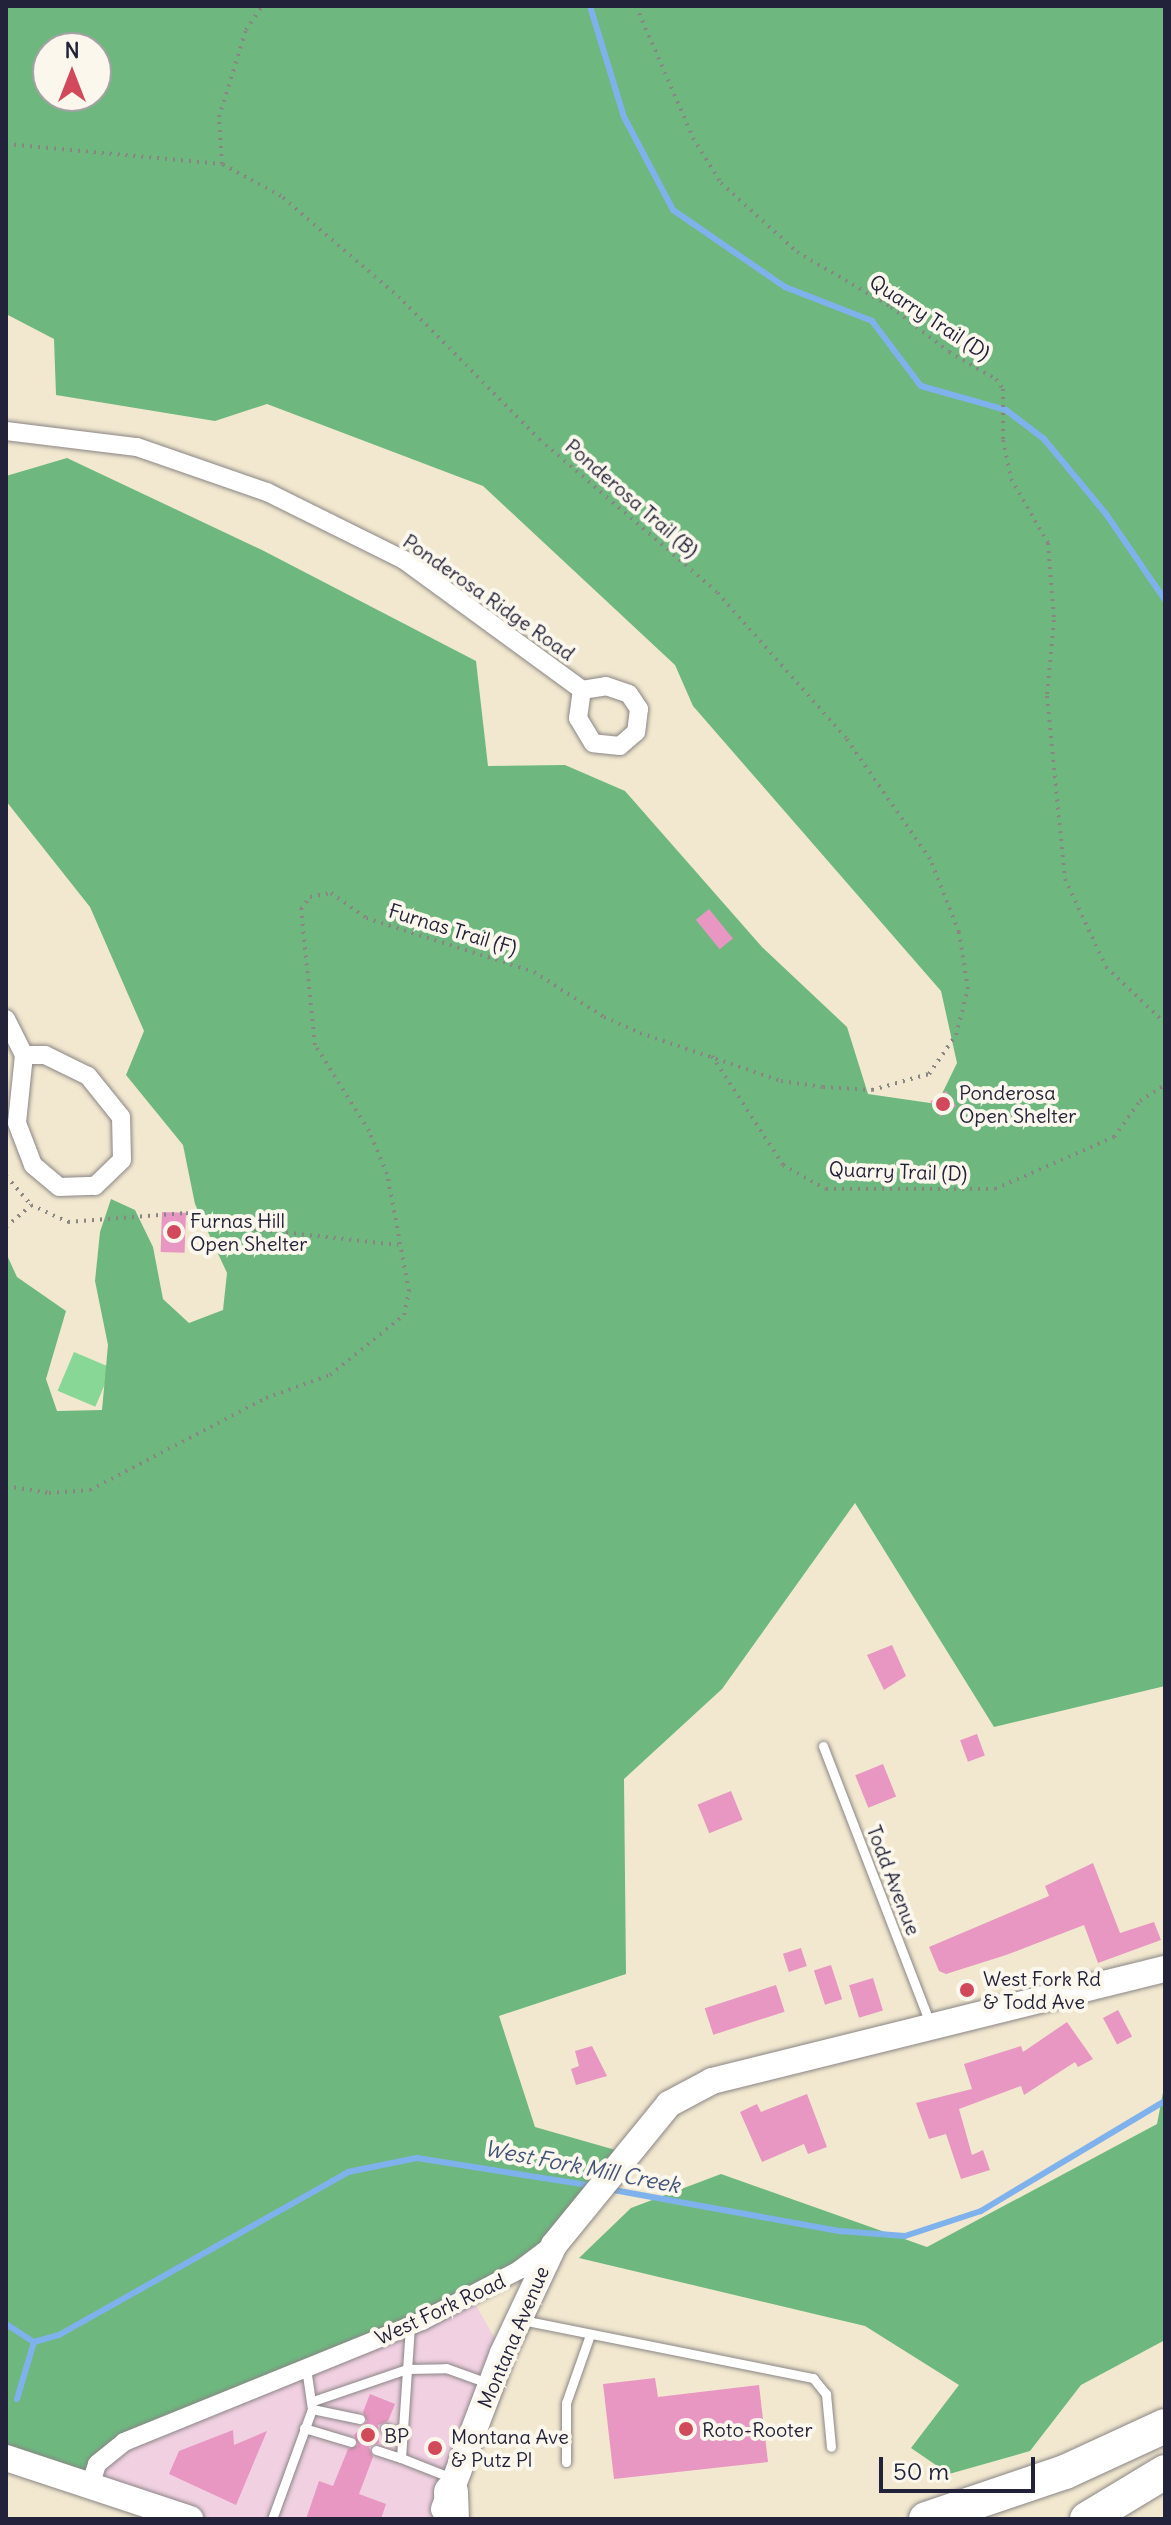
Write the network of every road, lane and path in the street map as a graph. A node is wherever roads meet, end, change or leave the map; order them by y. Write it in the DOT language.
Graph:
graph roads {
  1 [pos="262,6"];
  2 [pos="636,6"];
  3 [pos="6,144"];
  4 [pos="222,164"];
  5 [pos="6,431"];
  6 [pos="582,690"];
  7 [pos="6,1019"];
  8 [pos="1165,1023"];
  9 [pos="710,1054"];
  10 [pos="24,1055"];
  11 [pos="929,1074"];
  12 [pos="1165,1085"];
  13 [pos="6,1176"];
  14 [pos="31,1205"];
  15 [pos="6,1227"];
  16 [pos="398,1245"];
  17 [pos="6,1486"];
  18 [pos="823,1746"];
  19 [pos="1165,1969"];
  20 [pos="931,2027"];
  21 [pos="554,2245"];
  22 [pos="519,2319"];
  23 [pos="410,2326"];
  24 [pos="590,2335"];
  25 [pos="306,2368"];
  26 [pos="407,2369"];
  27 [pos="492,2384"];
  28 [pos="313,2405"];
  29 [pos="360,2419"];
  30 [pos="1165,2426"];
  31 [pos="304,2428"];
  32 [pos="385,2428"];
  33 [pos="402,2434"];
  34 [pos="351,2442"];
  35 [pos="831,2447"];
  36 [pos="376,2450"];
  37 [pos="6,2458"];
  38 [pos="401,2458"];
  39 [pos="566,2462"];
  40 [pos="1165,2472"];
  41 [pos="89,2489"];
  42 [pos="450,2502"];
  43 [pos="174,2517"];
  44 [pos="272,2519"];
  45 [pos="926,2519"];
  46 [pos="1087,2519"];
  1 -- 4 [label="path"];
  2 -- 8 [label="path, Quarry Trail (D)"];
  3 -- 4 [label="path"];
  4 -- 11 [label="path, Ponderosa Trail (B)"];
  5 -- 6 [label="street, Ponderosa Ridge Road"];
  7 -- 10 [label="street"];
  9 -- 11 [label="path, Furnas Trail (F)"];
  9 -- 12 [label="path, Quarry Trail (D)"];
  9 -- 16 [label="path, Furnas Trail (F)"];
  10 -- 10 [label="street"];
  13 -- 14 [label="path"];
  14 -- 15 [label="path"];
  14 -- 16 [label="path"];
  16 -- 17 [label="path, Furnas Trail (F)"];
  18 -- 20 [label="lane, Todd Avenue"];
  19 -- 20 [label="street, West Fork Road"];
  20 -- 21 [label="street, West Fork Road"];
  21 -- 22 [label="street, Montana Avenue"];
  21 -- 23 [label="street, West Fork Road"];
  22 -- 24 [label="lane"];
  22 -- 27 [label="street, Montana Avenue"];
  23 -- 25 [label="street, West Fork Road"];
  23 -- 26 [label="lane"];
  24 -- 35 [label="lane"];
  24 -- 39 [label="lane"];
  25 -- 28 [label="lane"];
  25 -- 41 [label="street, West Fork Road"];
  26 -- 27 [label="lane"];
  26 -- 28 [label="lane"];
  26 -- 33 [label="lane"];
  27 -- 42 [label="street, Montana Avenue"];
  28 -- 29 [label="lane"];
  28 -- 31 [label="lane"];
  30 -- 45 [label="highway"];
  31 -- 34 [label="lane"];
  31 -- 44 [label="lane"];
  32 -- 33 [label="lane"];
  33 -- 38 [label="lane"];
  36 -- 38 [label="lane"];
  37 -- 41 [label="street"];
  38 -- 42 [label="lane"];
  40 -- 46 [label="highway"];
  41 -- 43 [label="street"];
}
